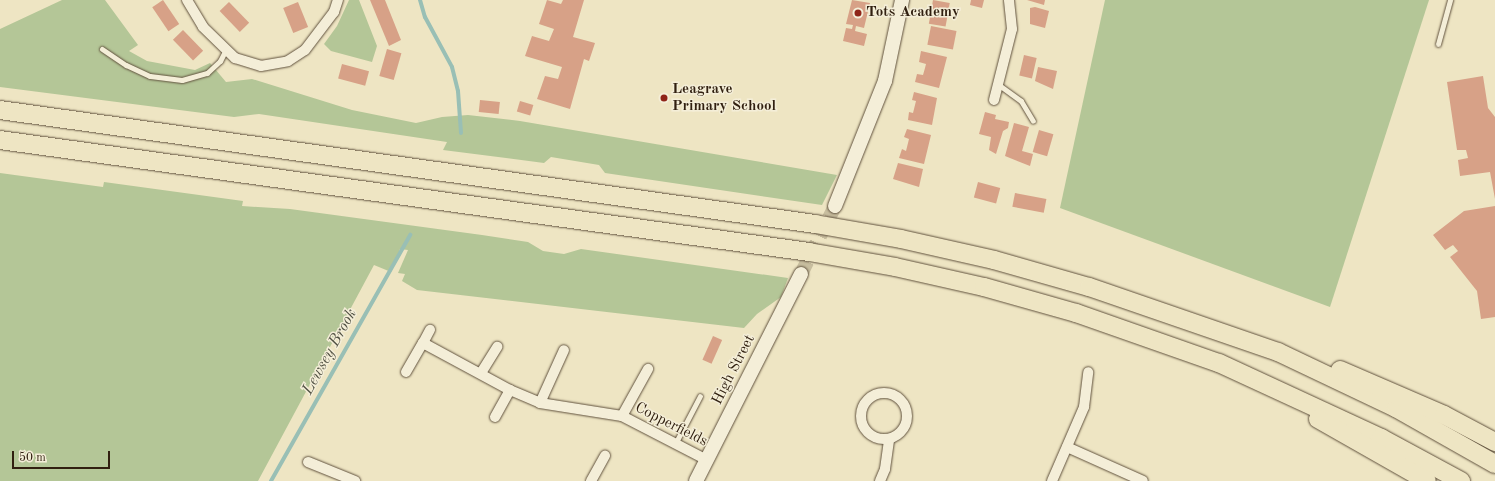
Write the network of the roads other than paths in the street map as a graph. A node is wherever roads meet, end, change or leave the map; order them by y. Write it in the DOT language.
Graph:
graph roads {
  1 [pos="187,0"];
  2 [pos="338,0"];
  3 [pos="902,0"];
  4 [pos="1009,0"];
  5 [pos="1450,0"];
  6 [pos="1438,44"];
  7 [pos="102,49"];
  8 [pos="226,49"];
  9 [pos="999,85"];
  10 [pos="994,100"];
  11 [pos="0,110"];
  12 [pos="1033,121"];
  13 [pos="0,140"];
  14 [pos="834,206"];
  15 [pos="801,274"];
  16 [pos="430,330"];
  17 [pos="422,343"];
  18 [pos="497,347"];
  19 [pos="564,350"];
  20 [pos="1278,352"];
  21 [pos="648,369"];
  22 [pos="1231,369"];
  23 [pos="406,372"];
  24 [pos="1088,372"];
  25 [pos="481,373"];
  26 [pos="510,390"];
  27 [pos="700,396"];
  28 [pos="540,403"];
  29 [pos="622,416"];
  30 [pos="495,417"];
  31 [pos="889,439"];
  32 [pos="1495,442"];
  33 [pos="675,444"];
  34 [pos="1067,447"];
  35 [pos="605,456"];
  36 [pos="707,460"];
  37 [pos="308,462"];
  38 [pos="1495,464"];
  39 [pos="1137,480"];
  40 [pos="355,481"];
  41 [pos="591,481"];
  42 [pos="696,481"];
  43 [pos="880,481"];
  44 [pos="1052,481"];
  45 [pos="1427,481"];
  46 [pos="1461,481"];
  1 -- 8 [label="street"];
  2 -- 8 [label="street"];
  3 -- 14 [label="street"];
  4 -- 9 [label="street"];
  5 -- 6 [label="lane"];
  7 -- 8 [label="lane"];
  9 -- 10 [label="street"];
  9 -- 12 [label="lane"];
  11 -- 20 [label="highway"];
  13 -- 22 [label="highway"];
  15 -- 36 [label="street, High Street"];
  16 -- 17 [label="street"];
  17 -- 23 [label="street"];
  17 -- 25 [label="street, Copperfields"];
  18 -- 25 [label="street"];
  19 -- 28 [label="street"];
  20 -- 32 [label="highway"];
  20 -- 38 [label="highway"];
  21 -- 29 [label="street, Copperfields"];
  22 -- 45 [label="highway"];
  22 -- 46 [label="highway"];
  24 -- 34 [label="street"];
  25 -- 26 [label="street, Copperfields"];
  26 -- 28 [label="street, Copperfields"];
  26 -- 30 [label="street"];
  27 -- 33 [label="lane"];
  28 -- 29 [label="street, Copperfields"];
  29 -- 33 [label="street, Copperfields"];
  31 -- 31 [label="street"];
  31 -- 43 [label="street"];
  33 -- 36 [label="street, Copperfields"];
  34 -- 39 [label="street"];
  34 -- 44 [label="street"];
  35 -- 41 [label="street"];
  36 -- 42 [label="street, High Street"];
  37 -- 40 [label="street"];
}
